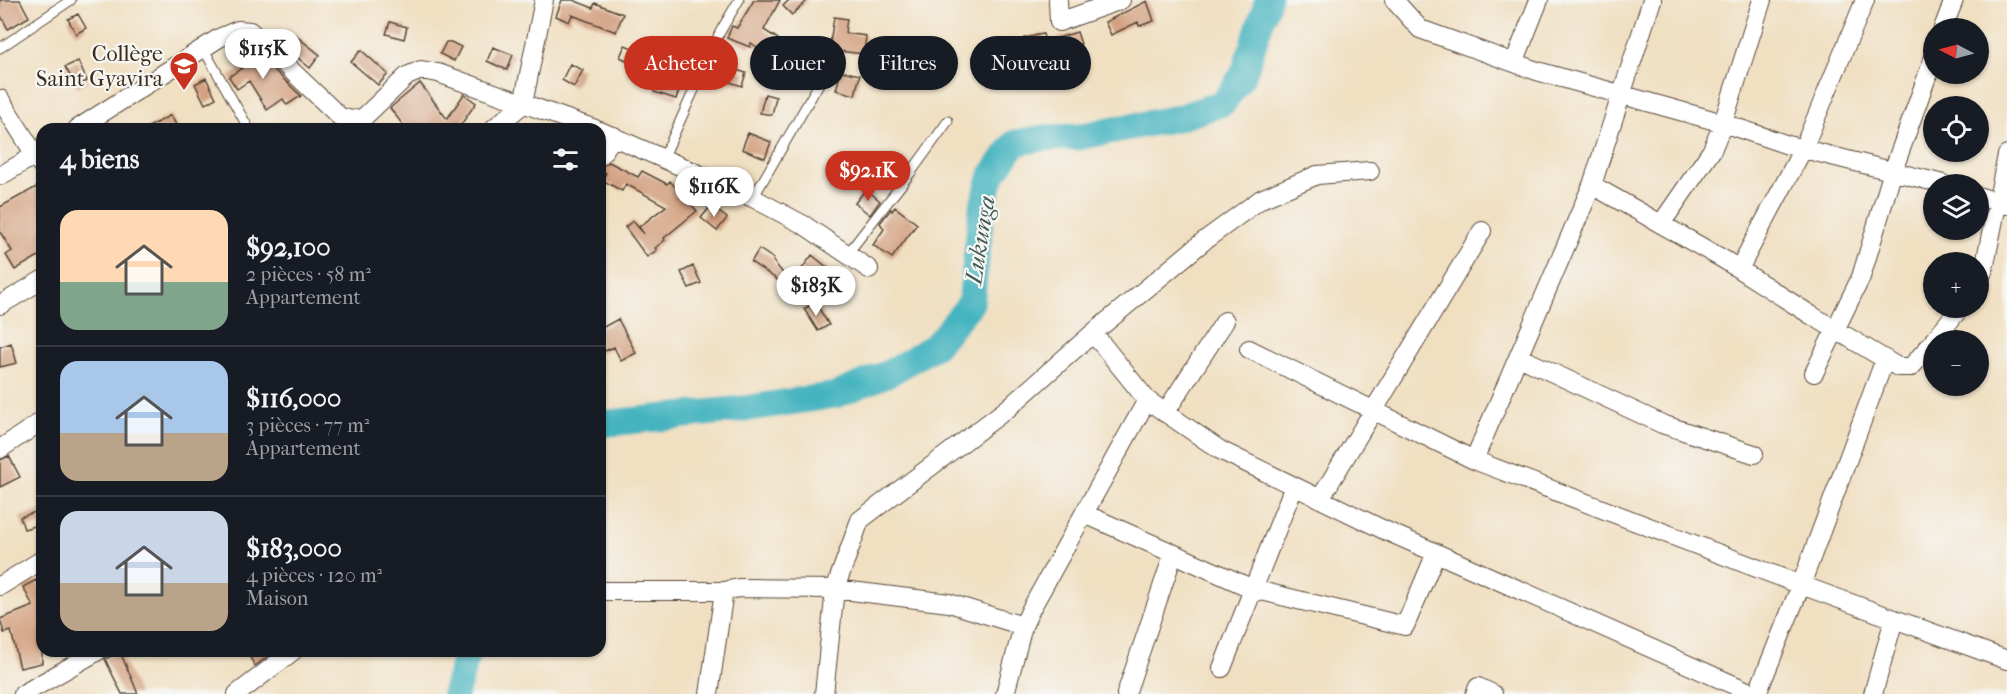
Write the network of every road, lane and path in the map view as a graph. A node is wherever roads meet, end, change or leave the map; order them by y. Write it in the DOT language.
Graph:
graph roads {
  1 [pos="71,0"];
  2 [pos="544,0"];
  3 [pos="739,0"];
  4 [pos="1058,0"];
  5 [pos="1121,0"];
  6 [pos="1394,0"];
  7 [pos="1539,0"];
  8 [pos="1652,0"];
  9 [pos="1762,0"];
  10 [pos="1865,0"];
  11 [pos="1953,0"];
  12 [pos="1947,18"];
  13 [pos="0,48"];
  14 [pos="203,48"];
  15 [pos="1514,63"];
  16 [pos="1924,84"];
  17 [pos="815,90"];
  18 [pos="1621,95"];
  19 [pos="0,99"];
  20 [pos="523,104"];
  21 [pos="948,121"];
  22 [pos="86,123"];
  23 [pos="246,123"];
  24 [pos="501,123"];
  25 [pos="578,123"];
  26 [pos="1723,123"];
  27 [pos="607,133"];
  28 [pos="1803,149"];
  29 [pos="36,151"];
  30 [pos="2007,155"];
  31 [pos="36,159"];
  32 [pos="663,159"];
  33 [pos="1370,171"];
  34 [pos="1893,171"];
  35 [pos="0,176"];
  36 [pos="1923,179"];
  37 [pos="1592,186"];
  38 [pos="753,198"];
  39 [pos="2003,203"];
  40 [pos="1661,224"];
  41 [pos="1482,231"];
  42 [pos="1989,252"];
  43 [pos="848,253"];
  44 [pos="869,268"];
  45 [pos="1739,269"];
  46 [pos="36,284"];
  47 [pos="0,305"];
  48 [pos="1952,318"];
  49 [pos="1225,321"];
  50 [pos="1835,329"];
  51 [pos="1943,330"];
  52 [pos="1093,333"];
  53 [pos="1249,349"];
  54 [pos="1923,353"];
  55 [pos="1519,357"];
  56 [pos="1885,359"];
  57 [pos="1814,373"];
  58 [pos="1147,400"];
  59 [pos="1374,411"];
  60 [pos="1165,412"];
  61 [pos="36,425"];
  62 [pos="0,449"];
  63 [pos="1754,454"];
  64 [pos="1474,460"];
  65 [pos="1294,486"];
  66 [pos="1320,499"];
  67 [pos="1085,514"];
  68 [pos="1436,553"];
  69 [pos="1173,555"];
  70 [pos="36,564"];
  71 [pos="1801,585"];
  72 [pos="0,586"];
  73 [pos="835,589"];
  74 [pos="1253,589"];
  75 [pos="606,591"];
  76 [pos="724,591"];
  77 [pos="1894,619"];
  78 [pos="1023,626"];
  79 [pos="88,657"];
  80 [pos="284,657"];
  81 [pos="2007,660"];
  82 [pos="1222,668"];
  83 [pos="23,694"];
  84 [pos="237,694"];
  85 [pos="709,694"];
  86 [pos="824,694"];
  87 [pos="1005,694"];
  88 [pos="1126,694"];
  89 [pos="1475,694"];
  90 [pos="1493,694"];
  91 [pos="1755,694"];
  92 [pos="1873,694"];
  1 -- 13 [label="lane"];
  2 -- 20 [label="street"];
  3 -- 32 [label="lane"];
  4 -- 5 [label="street"];
  6 -- 15 [label="street"];
  7 -- 15 [label="street"];
  8 -- 18 [label="street"];
  9 -- 26 [label="street"];
  10 -- 28 [label="street"];
  11 -- 12 [label="street"];
  14 -- 20 [label="street"];
  14 -- 22 [label="street"];
  14 -- 23 [label="lane"];
  15 -- 18 [label="street"];
  16 -- 34 [label="street"];
  17 -- 38 [label="lane"];
  18 -- 26 [label="street"];
  18 -- 37 [label="street"];
  19 -- 29 [label="street"];
  20 -- 24 [label="street"];
  20 -- 25 [label="street"];
  21 -- 43 [label="lane"];
  26 -- 28 [label="street"];
  26 -- 40 [label="street"];
  27 -- 32 [label="street"];
  28 -- 34 [label="street"];
  28 -- 45 [label="street"];
  30 -- 39 [label="street"];
  31 -- 35 [label="street"];
  32 -- 38 [label="street"];
  33 -- 52 [label="street"];
  34 -- 36 [label="street"];
  34 -- 50 [label="street"];
  37 -- 40 [label="street"];
  37 -- 55 [label="street"];
  38 -- 43 [label="street"];
  39 -- 42 [label="street"];
  40 -- 45 [label="street"];
  41 -- 59 [label="street"];
  43 -- 44 [label="street"];
  45 -- 50 [label="street"];
  46 -- 47 [label="street"];
  48 -- 51 [label="street"];
  49 -- 60 [label="street"];
  50 -- 56 [label="street"];
  50 -- 57 [label="street"];
  52 -- 58 [label="street"];
  52 -- 73 [label="street"];
  53 -- 59 [label="street"];
  54 -- 56 [label="street"];
  55 -- 63 [label="street"];
  55 -- 64 [label="street"];
  56 -- 71 [label="street"];
  58 -- 60 [label="street"];
  58 -- 67 [label="street"];
  59 -- 64 [label="street"];
  59 -- 66 [label="street"];
  60 -- 65 [label="street"];
  61 -- 62 [label="street"];
  64 -- 71 [label="street"];
  65 -- 66 [label="street"];
  65 -- 74 [label="street"];
  66 -- 68 [label="street"];
  67 -- 69 [label="street"];
  67 -- 78 [label="street"];
  68 -- 74 [label="street"];
  68 -- 91 [label="street"];
  69 -- 74 [label="street"];
  69 -- 88 [label="street"];
  70 -- 72 [label="street"];
  71 -- 77 [label="street"];
  71 -- 91 [label="street"];
  73 -- 76 [label="street"];
  73 -- 78 [label="street"];
  73 -- 86 [label="street"];
  74 -- 82 [label="street"];
  75 -- 76 [label="street"];
  76 -- 85 [label="street"];
  77 -- 81 [label="street"];
  77 -- 92 [label="street"];
  78 -- 87 [label="street"];
  79 -- 83 [label="street"];
  80 -- 84 [label="street"];
  89 -- 90 [label="street"];
}
